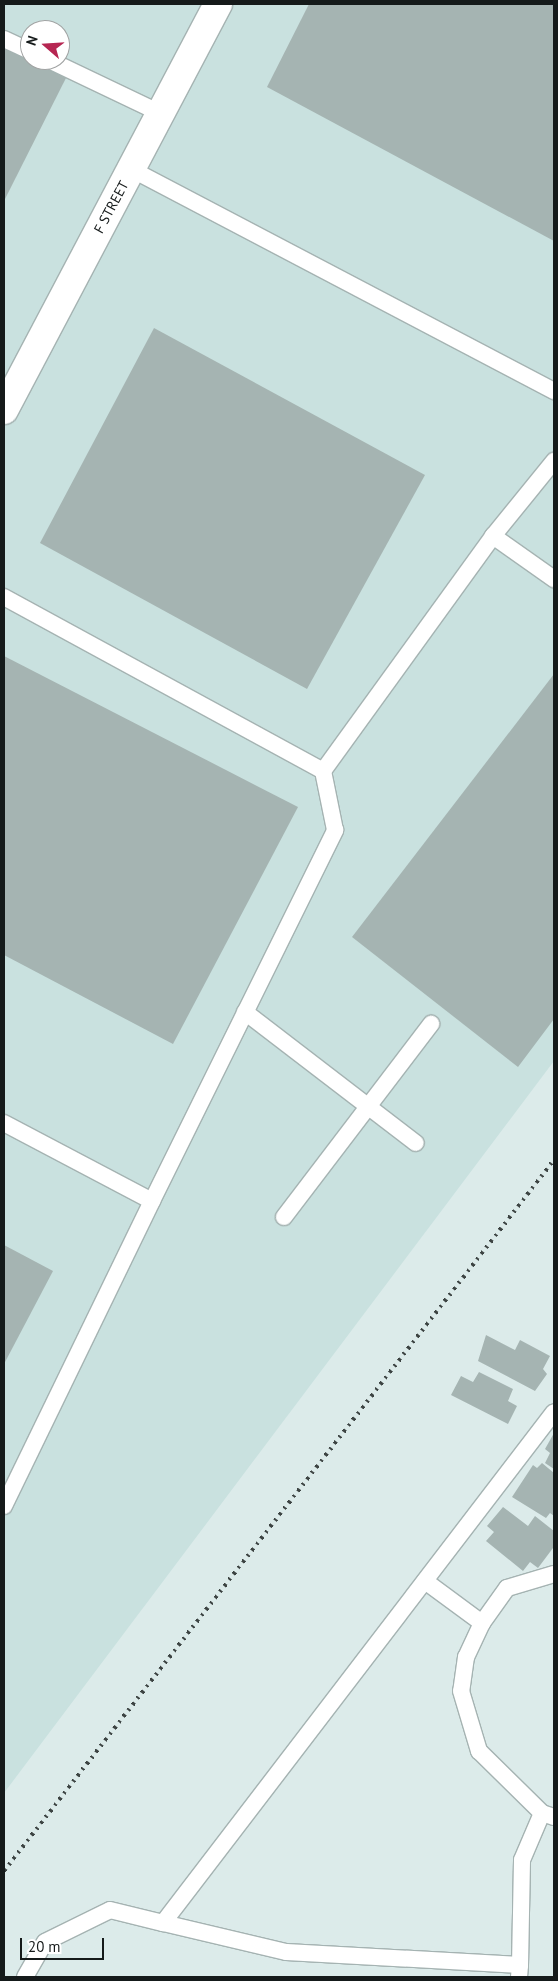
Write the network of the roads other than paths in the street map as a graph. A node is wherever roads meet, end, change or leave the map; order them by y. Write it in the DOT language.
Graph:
graph roads {
  1 [pos="218,4"];
  2 [pos="4,39"];
  3 [pos="20,46"];
  4 [pos="70,70"];
  5 [pos="160,113"];
  6 [pos="131,169"];
  7 [pos="554,391"];
  8 [pos="4,410"];
  9 [pos="554,461"];
  10 [pos="493,536"];
  11 [pos="554,579"];
  12 [pos="4,597"];
  13 [pos="324,771"];
  14 [pos="245,1012"];
  15 [pos="432,1024"];
  16 [pos="369,1106"];
  17 [pos="4,1123"];
  18 [pos="416,1143"];
  19 [pos="152,1201"];
  20 [pos="284,1217"];
  21 [pos="554,1412"];
  22 [pos="4,1506"];
  23 [pos="554,1574"];
  24 [pos="425,1581"];
  25 [pos="482,1623"];
  26 [pos="548,1815"];
  27 [pos="163,1923"];
  28 [pos="520,1971"];
  29 [pos="25,1977"];
  1 -- 5 [label="street, F STREET"];
  2 -- 3 [label="lane"];
  4 -- 5 [label="lane"];
  5 -- 6 [label="street, F STREET"];
  6 -- 7 [label="lane"];
  6 -- 8 [label="street, F STREET"];
  9 -- 10 [label="lane"];
  10 -- 11 [label="lane"];
  10 -- 13 [label="lane"];
  12 -- 13 [label="lane"];
  13 -- 14 [label="lane"];
  14 -- 16 [label="lane"];
  14 -- 19 [label="lane"];
  15 -- 16 [label="lane"];
  16 -- 18 [label="lane"];
  16 -- 20 [label="lane"];
  17 -- 19 [label="lane"];
  19 -- 22 [label="lane"];
  21 -- 24 [label="lane"];
  23 -- 25 [label="lane"];
  24 -- 25 [label="lane"];
  24 -- 27 [label="lane"];
  25 -- 26 [label="lane"];
  26 -- 28 [label="lane"];
  27 -- 28 [label="lane"];
  27 -- 29 [label="lane"];
}
